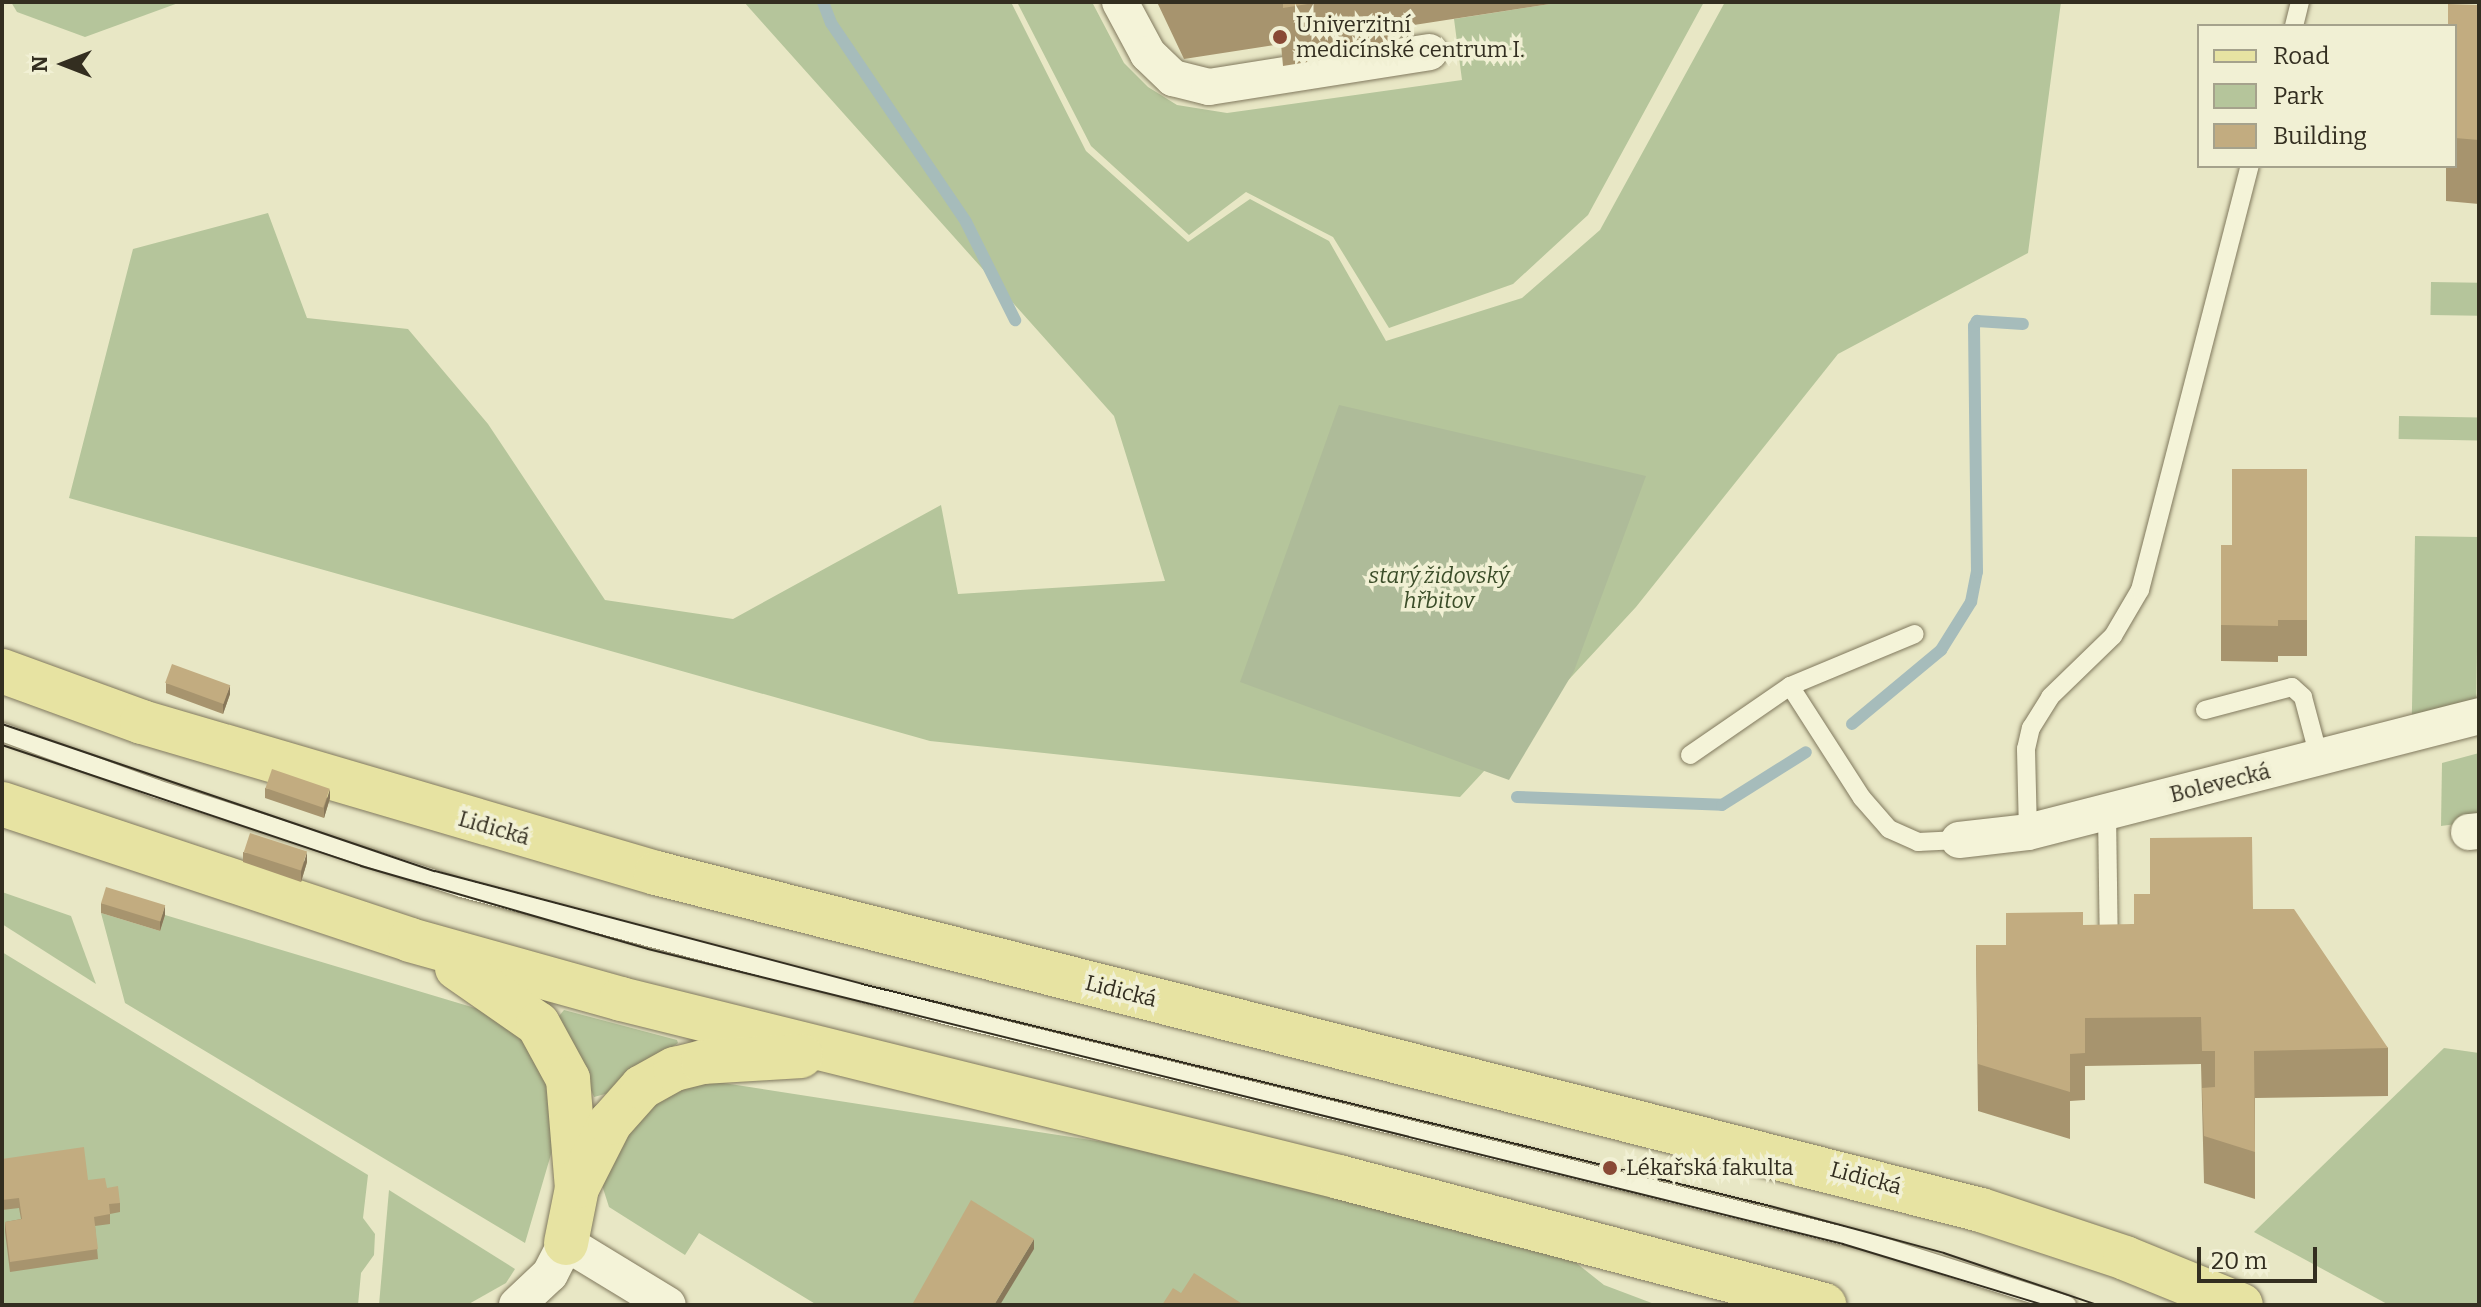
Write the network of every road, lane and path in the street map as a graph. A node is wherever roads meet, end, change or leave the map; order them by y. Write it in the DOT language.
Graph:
graph roads {
  1 [pos="1120,2"];
  2 [pos="2300,2"];
  3 [pos="2294,24"];
  4 [pos="1429,52"];
  5 [pos="2249,168"];
  6 [pos="1915,634"];
  7 [pos="2,671"];
  8 [pos="1790,686"];
  9 [pos="2205,710"];
  10 [pos="2479,716"];
  11 [pos="2,732"];
  12 [pos="1690,755"];
  13 [pos="2319,757"];
  14 [pos="2,804"];
  15 [pos="2107,812"];
  16 [pos="2028,832"];
  17 [pos="1959,840"];
  18 [pos="410,940"];
  19 [pos="2109,971"];
  20 [pos="840,1053"];
  21 [pos="577,1188"];
  22 [pos="566,1243"];
  23 [pos="517,1305"];
  24 [pos="668,1305"];
  25 [pos="1824,1305"];
  26 [pos="2067,1305"];
  27 [pos="2241,1305"];
  1 -- 4 [label="street"];
  2 -- 3 [label="lane"];
  5 -- 16 [label="lane"];
  6 -- 8 [label="lane"];
  7 -- 27 [label="main road, Lidická"];
  8 -- 12 [label="lane"];
  8 -- 17 [label="lane"];
  9 -- 13 [label="lane"];
  10 -- 13 [label="street, Bolevecká"];
  11 -- 26 [label="lane"];
  13 -- 15 [label="street, Bolevecká"];
  14 -- 18 [label="main road"];
  15 -- 16 [label="street, Bolevecká"];
  15 -- 19 [label="lane"];
  16 -- 17 [label="street, Bolevecká"];
  18 -- 20 [label="main road"];
  18 -- 21 [label="main road"];
  20 -- 21 [label="main road"];
  20 -- 25 [label="main road"];
  21 -- 22 [label="main road"];
  22 -- 23 [label="street"];
  22 -- 24 [label="street"];
}
